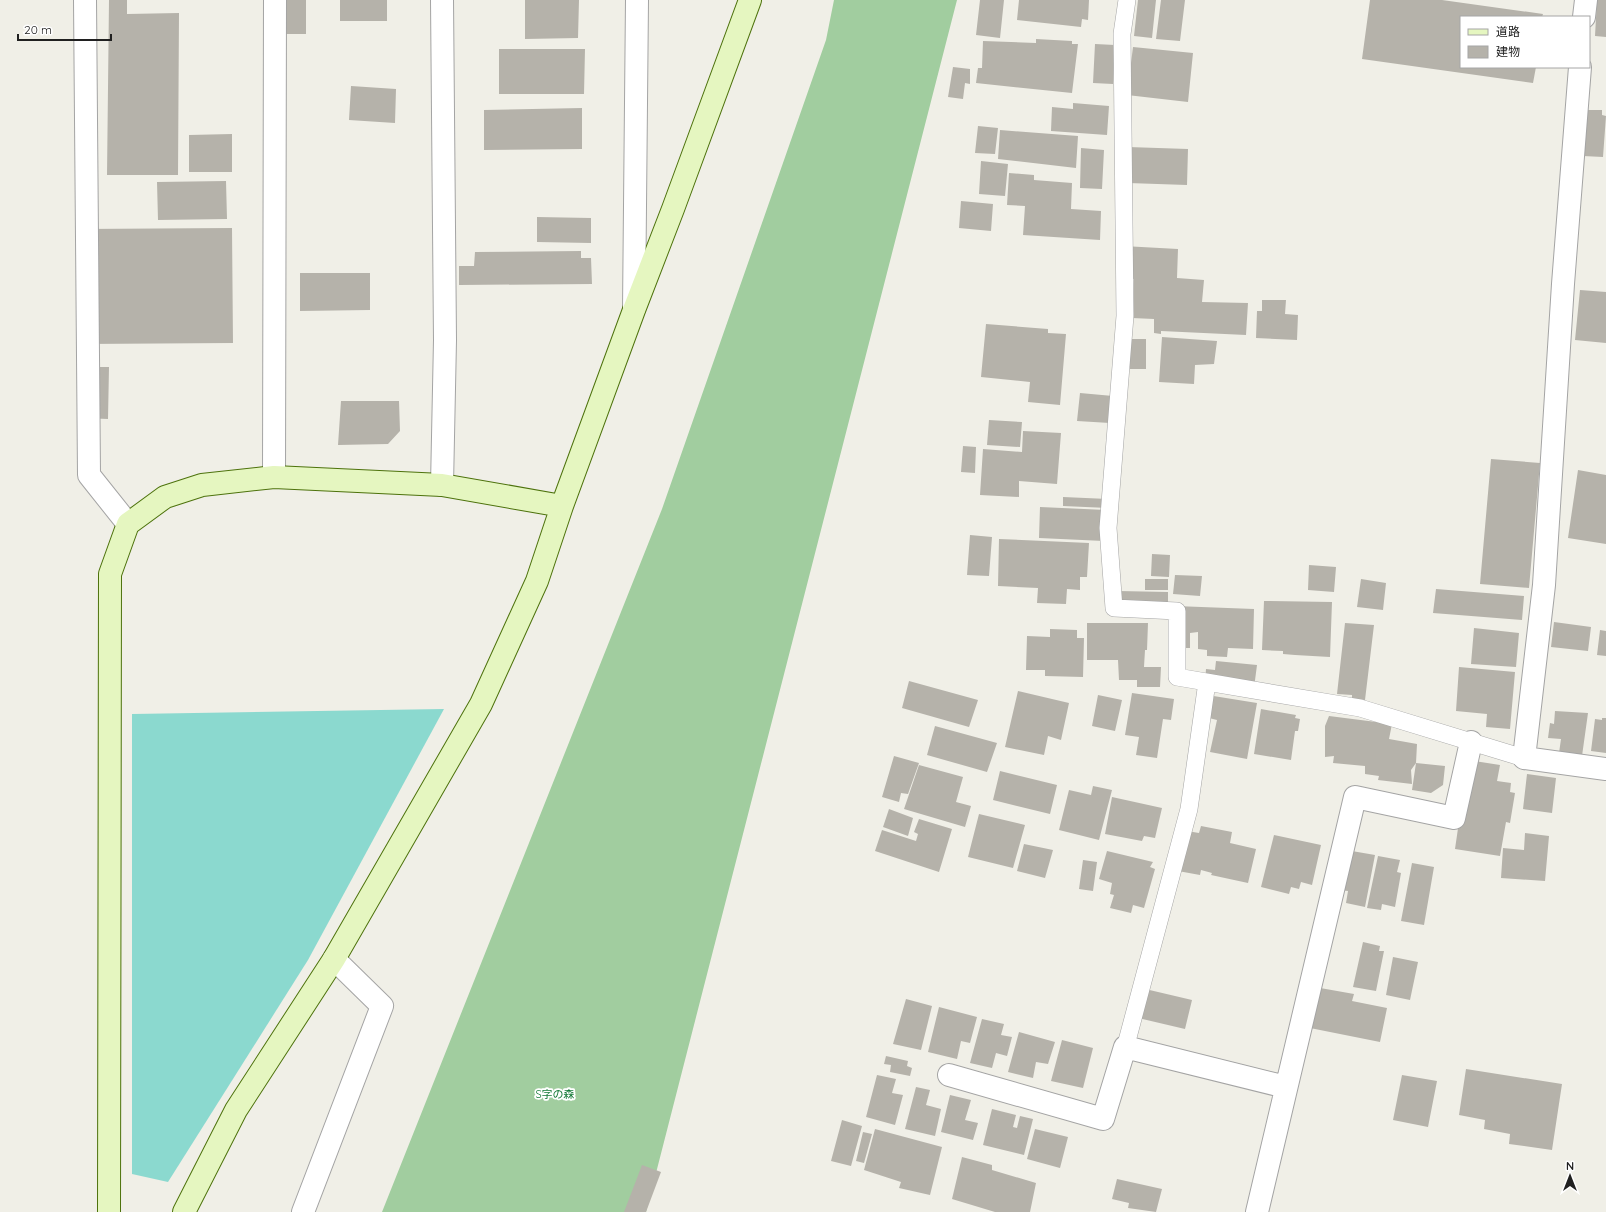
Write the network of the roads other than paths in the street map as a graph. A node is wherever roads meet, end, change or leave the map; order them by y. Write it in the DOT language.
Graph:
graph roads {
  1 [pos="85,0"];
  2 [pos="275,0"];
  3 [pos="442,0"];
  4 [pos="637,0"];
  5 [pos="750,0"];
  6 [pos="1127,0"];
  7 [pos="1586,0"];
  8 [pos="1584,16"];
  9 [pos="1580,68"];
  10 [pos="634,310"];
  11 [pos="274,477"];
  12 [pos="442,485"];
  13 [pos="562,506"];
  14 [pos="128,524"];
  15 [pos="1207,682"];
  16 [pos="1471,742"];
  17 [pos="1524,758"];
  18 [pos="1606,769"];
  19 [pos="334,960"];
  20 [pos="1123,1056"];
  21 [pos="949,1075"];
  22 [pos="1286,1088"];
  23 [pos="109,1212"];
  24 [pos="184,1212"];
  25 [pos="303,1212"];
  26 [pos="1257,1212"];
  1 -- 14 [label="street"];
  2 -- 11 [label="street"];
  3 -- 12 [label="street"];
  4 -- 10 [label="street"];
  5 -- 10 [label="street"];
  6 -- 15 [label="lane"];
  7 -- 8 [label="street"];
  9 -- 17 [label="street"];
  10 -- 13 [label="street"];
  11 -- 12 [label="street"];
  11 -- 14 [label="street"];
  12 -- 13 [label="street"];
  13 -- 19 [label="street"];
  14 -- 23 [label="street"];
  15 -- 16 [label="lane"];
  15 -- 20 [label="lane"];
  16 -- 17 [label="lane"];
  16 -- 22 [label="street"];
  17 -- 18 [label="street"];
  19 -- 24 [label="street"];
  19 -- 25 [label="street"];
  20 -- 21 [label="street"];
  20 -- 22 [label="street"];
  22 -- 26 [label="street"];
}
